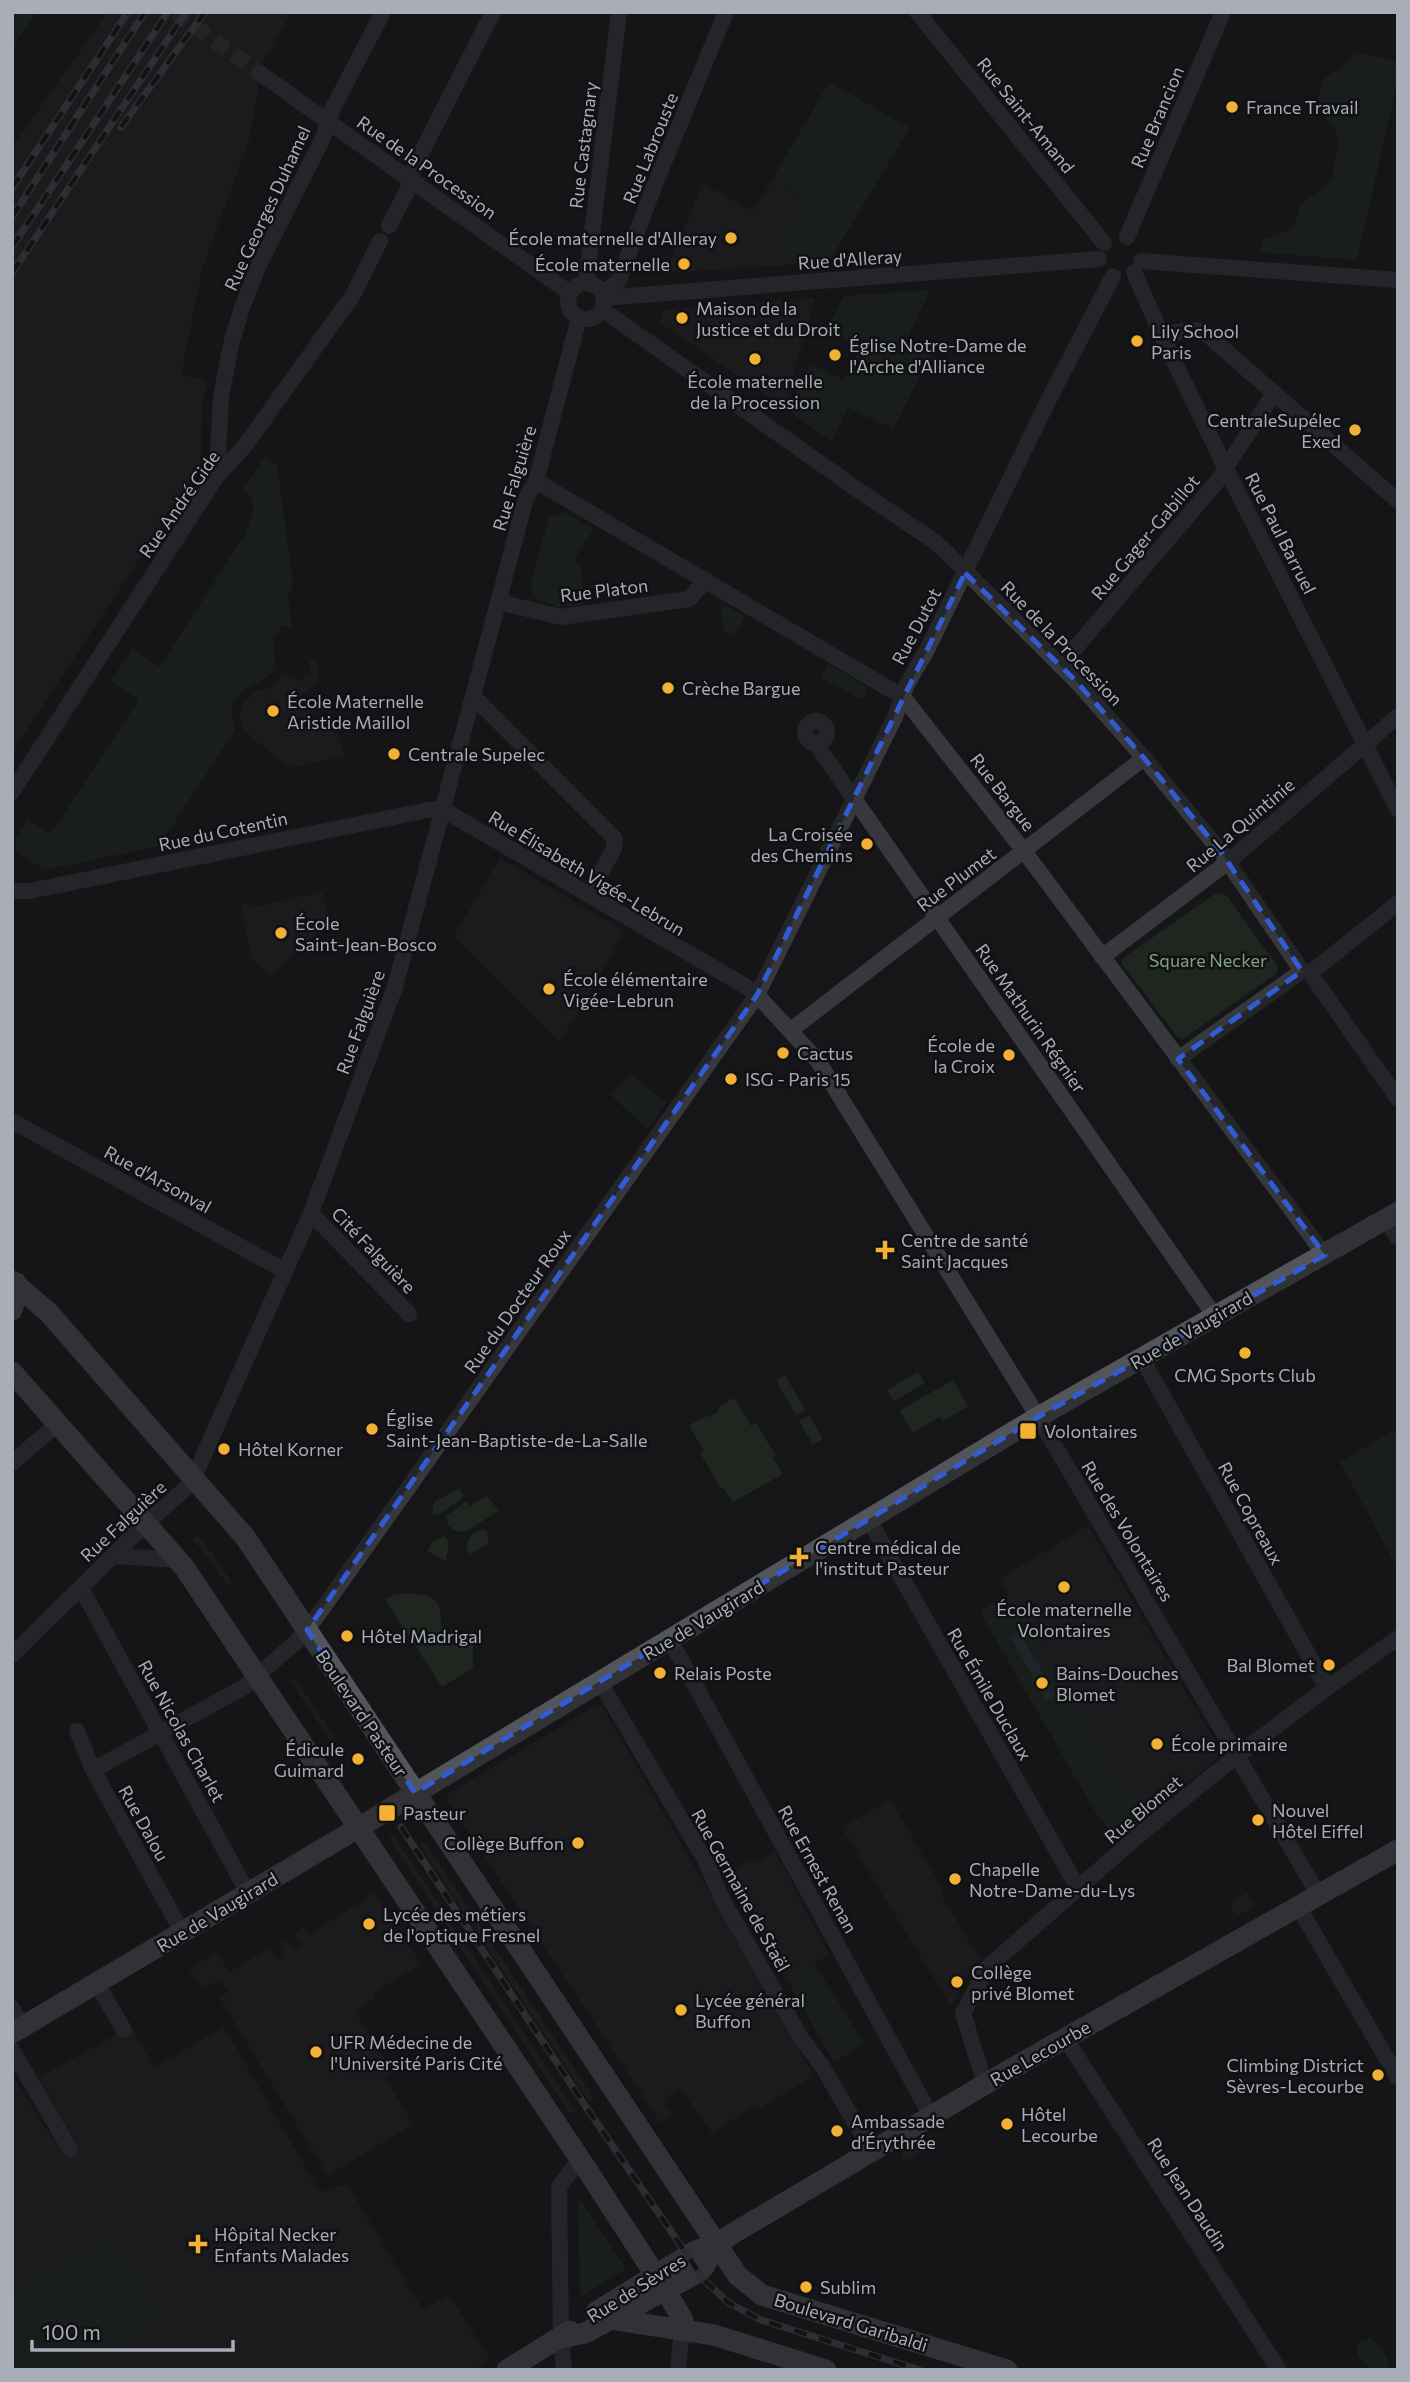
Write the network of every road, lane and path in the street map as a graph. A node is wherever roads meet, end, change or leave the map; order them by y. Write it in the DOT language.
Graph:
graph roads {
  1 [pos="383,12"];
  2 [pos="492,12"];
  3 [pos="619,12"];
  4 [pos="726,12"];
  5 [pos="917,12"];
  6 [pos="1223,12"];
  7 [pos="261,74"];
  8 [pos="329,122"];
  9 [pos="410,178"];
  10 [pos="389,226"];
  11 [pos="1127,237"];
  12 [pos="380,241"];
  13 [pos="1102,251"];
  14 [pos="1138,266"];
  15 [pos="1112,276"];
  16 [pos="1396,276"];
  17 [pos="586,283"];
  18 [pos="570,293"];
  19 [pos="603,301"];
  20 [pos="579,318"];
  21 [pos="1161,334"];
  22 [pos="1274,393"];
  23 [pos="1226,469"];
  24 [pos="217,476"];
  25 [pos="536,481"];
  26 [pos="1398,501"];
  27 [pos="965,573"];
  28 [pos="706,580"];
  29 [pos="499,602"];
  30 [pos="1060,666"];
  31 [pos="474,697"];
  32 [pos="903,697"];
  33 [pos="1398,716"];
  34 [pos="817,743"];
  35 [pos="1364,744"];
  36 [pos="1144,758"];
  37 [pos="12,792"];
  38 [pos="854,801"];
  39 [pos="442,809"];
  40 [pos="1398,810"];
  41 [pos="1024,851"];
  42 [pos="1228,862"];
  43 [pos="12,891"];
  44 [pos="588,895"];
  45 [pos="1398,903"];
  46 [pos="936,918"];
  47 [pos="1102,957"];
  48 [pos="713,969"];
  49 [pos="1306,972"];
  50 [pos="757,995"];
  51 [pos="791,1030"];
  52 [pos="1178,1059"];
  53 [pos="1398,1099"];
  54 [pos="12,1121"];
  55 [pos="311,1213"];
  56 [pos="1392,1215"];
  57 [pos="1398,1238"];
  58 [pos="1325,1255"];
  59 [pos="285,1271"];
  60 [pos="14,1282"];
  61 [pos="12,1310"];
  62 [pos="409,1314"];
  63 [pos="1214,1315"];
  64 [pos="1141,1357"];
  65 [pos="12,1372"];
  66 [pos="1038,1417"];
  67 [pos="57,1424"];
  68 [pos="12,1463"];
  69 [pos="194,1477"];
  70 [pos="869,1520"];
  71 [pos="146,1524"];
  72 [pos="114,1556"];
  73 [pos="177,1560"];
  74 [pos="81,1588"];
  75 [pos="307,1630"];
  76 [pos="1398,1638"];
  77 [pos="669,1641"];
  78 [pos="16,1644"];
  79 [pos="258,1677"];
  80 [pos="600,1682"];
  81 [pos="1327,1688"];
  82 [pos="77,1731"];
  83 [pos="162,1733"];
  84 [pos="1238,1755"];
  85 [pos="93,1770"];
  86 [pos="415,1793"];
  87 [pos="358,1828"];
  88 [pos="1398,1850"];
  89 [pos="1078,1888"];
  90 [pos="248,1893"];
  91 [pos="1318,1894"];
  92 [pos="1298,1906"];
  93 [pos="182,1932"];
  94 [pos="97,1984"];
  95 [pos="16,2023"];
  96 [pos="124,2030"];
  97 [pos="1065,2038"];
  98 [pos="12,2050"];
  99 [pos="1398,2078"];
  100 [pos="985,2084"];
  101 [pos="931,2116"];
  102 [pos="70,2149"];
  103 [pos="872,2151"];
  104 [pos="580,2159"];
  105 [pos="716,2244"];
  106 [pos="697,2273"];
  107 [pos="660,2282"];
  108 [pos="611,2319"];
  109 [pos="682,2331"];
  110 [pos="561,2338"];
  111 [pos="507,2370"];
  112 [pos="564,2370"];
  113 [pos="678,2370"];
  114 [pos="826,2370"];
  115 [pos="1007,2370"];
  116 [pos="1279,2370"];
  1 -- 8 [label="street, Rue Georges Duhamel"];
  2 -- 9 [label="street"];
  3 -- 17 [label="street, Rue Castagnary"];
  4 -- 19 [label="street, Rue Labrouste"];
  5 -- 13 [label="street, Rue Saint-Amand"];
  6 -- 11 [label="street, Rue Brancion"];
  7 -- 8 [label="street, Rue de la Procession"];
  8 -- 9 [label="street, Rue de la Procession"];
  8 -- 24 [label="street, Rue Georges Duhamel"];
  9 -- 10 [label="street"];
  9 -- 18 [label="street, Rue de la Procession"];
  11 -- 13 [label="street"];
  11 -- 14 [label="street"];
  12 -- 24 [label="street, Rue André Gide"];
  13 -- 15 [label="street"];
  13 -- 19 [label="street, Rue d'Alleray"];
  14 -- 15 [label="street"];
  14 -- 16 [label="street"];
  14 -- 21 [label="street, Rue Paul Barruel"];
  15 -- 27 [label="street, Rue Dutot"];
  17 -- 18 [label="street"];
  17 -- 19 [label="street"];
  18 -- 20 [label="street"];
  19 -- 20 [label="street"];
  19 -- 27 [label="street, Rue de la Procession"];
  20 -- 25 [label="street, Rue Falguière"];
  21 -- 22 [label="street"];
  21 -- 23 [label="street, Rue Paul Barruel"];
  22 -- 23 [label="street, Rue Gager-Gabillot"];
  22 -- 26 [label="street"];
  23 -- 30 [label="street, Rue Gager-Gabillot"];
  23 -- 35 [label="street, Rue Paul Barruel"];
  24 -- 37 [label="street, Rue André Gide"];
  25 -- 28 [label="street, Rue Bargue"];
  25 -- 29 [label="street, Rue Falguière"];
  27 -- 30 [label="street, Rue de la Procession"];
  27 -- 32 [label="street, Rue Dutot"];
  28 -- 29 [label="street, Rue Platon"];
  28 -- 32 [label="street, Rue Bargue"];
  29 -- 31 [label="street, Rue Falguière"];
  30 -- 36 [label="street, Rue de la Procession"];
  31 -- 39 [label="street, Rue Falguière"];
  31 -- 44 [label="street"];
  32 -- 38 [label="street, Rue Dutot"];
  32 -- 41 [label="street, Rue Bargue"];
  33 -- 35 [label="street, Rue La Quintinie"];
  34 -- 38 [label="street, Rue Mathurin Régnier"];
  35 -- 40 [label="street, Rue Paul Barruel"];
  35 -- 42 [label="street, Rue La Quintinie"];
  36 -- 41 [label="street, Rue Plumet"];
  36 -- 42 [label="street, Rue de la Procession"];
  38 -- 46 [label="street, Rue Mathurin Régnier"];
  38 -- 50 [label="street, Rue Dutot"];
  39 -- 43 [label="street, Rue du Cotentin"];
  39 -- 44 [label="street, Rue Élisabeth Vigée-Lebrun"];
  39 -- 55 [label="street, Rue Falguière"];
  41 -- 46 [label="street, Rue Plumet"];
  41 -- 47 [label="street, Rue Bargue"];
  42 -- 47 [label="street, Rue La Quintinie"];
  42 -- 49 [label="street, Rue de la Procession"];
  44 -- 48 [label="street, Rue Élisabeth Vigée-Lebrun"];
  45 -- 49 [label="street"];
  46 -- 51 [label="street, Rue Plumet"];
  46 -- 63 [label="street, Rue Mathurin Régnier"];
  47 -- 52 [label="street, Rue Bargue"];
  48 -- 50 [label="street, Rue des Volontaires"];
  49 -- 52 [label="street"];
  49 -- 53 [label="street, Rue de la Procession"];
  50 -- 51 [label="street, Rue des Volontaires"];
  50 -- 75 [label="street, Rue du Docteur Roux"];
  51 -- 66 [label="street, Rue des Volontaires"];
  52 -- 58 [label="street, Rue Bargue"];
  54 -- 59 [label="street, Rue d'Arsonval"];
  55 -- 59 [label="street, Rue Falguière"];
  55 -- 62 [label="street, Cité Falguière"];
  56 -- 57 [label="street"];
  56 -- 58 [label="main road, Rue de Vaugirard"];
  58 -- 63 [label="main road, Rue de Vaugirard"];
  59 -- 69 [label="street, Rue Falguière"];
  60 -- 61 [label="main road, Boulevard Pasteur"];
  60 -- 69 [label="main road, Boulevard Pasteur"];
  63 -- 64 [label="main road, Rue de Vaugirard"];
  64 -- 66 [label="main road, Rue de Vaugirard"];
  64 -- 81 [label="street, Rue Copreaux"];
  65 -- 67 [label="main road"];
  66 -- 70 [label="main road, Rue de Vaugirard"];
  66 -- 84 [label="street, Rue des Volontaires"];
  67 -- 68 [label="street"];
  67 -- 71 [label="main road"];
  69 -- 71 [label="street, Rue Falguière"];
  69 -- 75 [label="main road, Boulevard Pasteur"];
  70 -- 77 [label="main road, Rue de Vaugirard"];
  70 -- 89 [label="street, Rue Émile Duclaux"];
  71 -- 72 [label="street, Rue Falguière"];
  71 -- 73 [label="main road"];
  72 -- 73 [label="street"];
  72 -- 74 [label="street, Rue Falguière"];
  73 -- 79 [label="main road"];
  74 -- 78 [label="street, Rue Falguière"];
  74 -- 83 [label="street, Rue Nicolas Charlet"];
  75 -- 79 [label="street, Rue du Docteur Roux"];
  75 -- 86 [label="main road, Boulevard Pasteur"];
  76 -- 81 [label="street, Rue Blomet"];
  77 -- 80 [label="main road, Rue de Vaugirard"];
  77 -- 101 [label="street, Rue Ernest Renan"];
  79 -- 83 [label="street, Rue du Docteur Roux"];
  79 -- 87 [label="main road"];
  80 -- 86 [label="main road, Rue de Vaugirard"];
  80 -- 103 [label="street, Rue Germaine de Staël"];
  81 -- 84 [label="street, Rue Blomet"];
  82 -- 85 [label="street, Rue Dalou"];
  83 -- 85 [label="street, Rue du Docteur Roux"];
  83 -- 90 [label="street, Rue Nicolas Charlet"];
  84 -- 89 [label="street, Rue Blomet"];
  84 -- 91 [label="street, Rue des Volontaires"];
  85 -- 93 [label="street, Rue Dalou"];
  86 -- 87 [label="main road, Rue de Vaugirard"];
  86 -- 105 [label="main road, Boulevard Pasteur"];
  87 -- 90 [label="main road, Rue de Vaugirard"];
  87 -- 104 [label="main road"];
  88 -- 91 [label="main road, Rue Lecourbe"];
  89 -- 100 [label="street, Rue Blomet"];
  90 -- 93 [label="main road, Rue de Vaugirard"];
  91 -- 92 [label="main road, Rue Lecourbe"];
  92 -- 97 [label="main road, Rue Lecourbe"];
  92 -- 99 [label="street"];
  93 -- 94 [label="main road, Rue de Vaugirard"];
  94 -- 95 [label="main road, Rue de Vaugirard"];
  94 -- 96 [label="street"];
  97 -- 100 [label="main road, Rue Lecourbe"];
  97 -- 116 [label="street, Rue Jean Daudin"];
  98 -- 102 [label="street"];
  100 -- 101 [label="main road, Rue Lecourbe"];
  101 -- 103 [label="main road, Rue Lecourbe"];
  103 -- 105 [label="main road, Rue Lecourbe"];
  104 -- 107 [label="main road"];
  104 -- 110 [label="street"];
  105 -- 106 [label="main road, Rue Lecourbe"];
  105 -- 107 [label="main road, Rue de Sèvres"];
  105 -- 115 [label="main road, Boulevard Garibaldi"];
  106 -- 107 [label="main road, Rue de Sèvres"];
  107 -- 108 [label="main road, Rue de Sèvres"];
  107 -- 109 [label="main road"];
  107 -- 110 [label="main road, Rue de Sèvres"];
  108 -- 109 [label="main road"];
  108 -- 110 [label="main road, Rue de Sèvres"];
  109 -- 113 [label="street"];
  109 -- 114 [label="main road"];
  110 -- 111 [label="main road, Rue de Sèvres"];
  110 -- 112 [label="street"];
}
